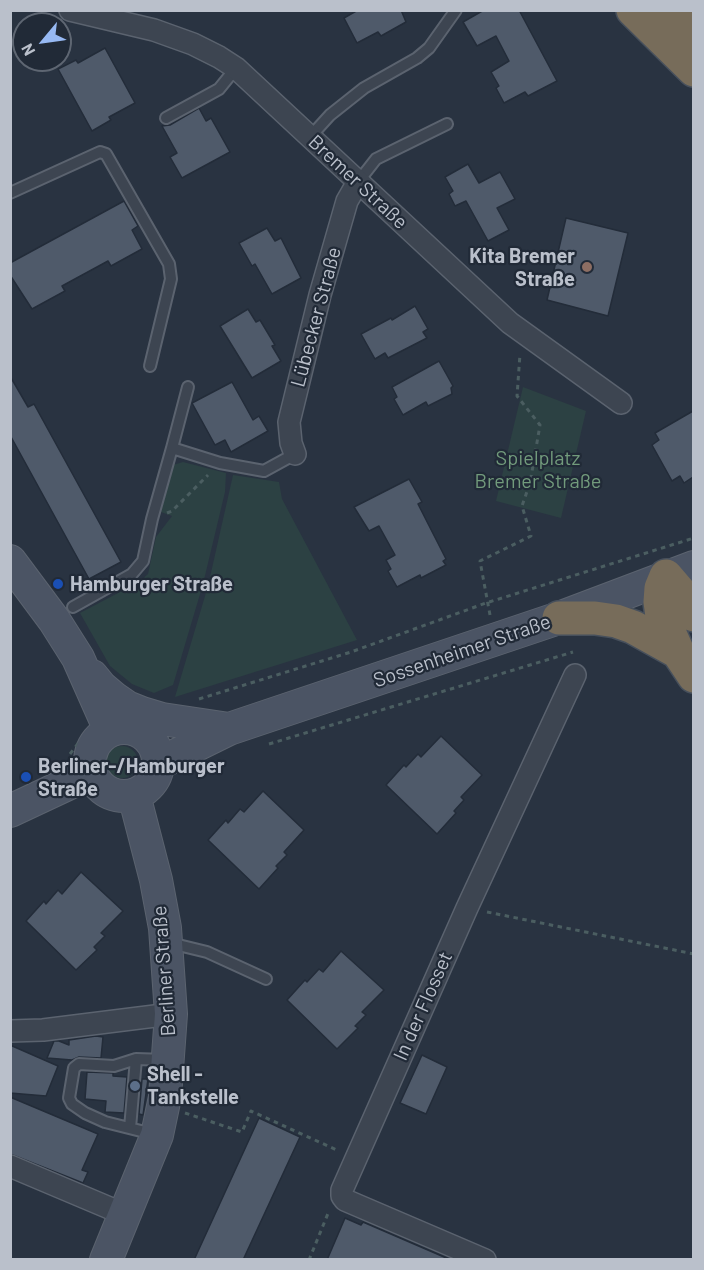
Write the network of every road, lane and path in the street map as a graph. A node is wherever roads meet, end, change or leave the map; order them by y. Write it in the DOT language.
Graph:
graph roads {
  1 [pos="70,10"];
  2 [pos="456,10"];
  3 [pos="633,10"];
  4 [pos="669,10"];
  5 [pos="693,35"];
  6 [pos="236,69"];
  7 [pos="693,70"];
  8 [pos="166,118"];
  9 [pos="447,124"];
  10 [pos="310,137"];
  11 [pos="358,182"];
  12 [pos="10,193"];
  13 [pos="526,335"];
  14 [pos="150,366"];
  15 [pos="188,387"];
  16 [pos="621,403"];
  17 [pos="172,448"];
  18 [pos="295,454"];
  19 [pos="220,463"];
  20 [pos="152,519"];
  21 [pos="693,538"];
  22 [pos="10,561"];
  23 [pos="680,571"];
  24 [pos="486,603"];
  25 [pos="73,607"];
  26 [pos="693,615"];
  27 [pos="559,618"];
  28 [pos="573,652"];
  29 [pos="78,658"];
  30 [pos="686,664"];
  31 [pos="575,675"];
  32 [pos="199,699"];
  33 [pos="229,729"];
  34 [pos="110,730"];
  35 [pos="261,746"];
  36 [pos="155,753"];
  37 [pos="91,773"];
  38 [pos="134,795"];
  39 [pos="10,811"];
  40 [pos="467,908"];
  41 [pos="166,943"];
  42 [pos="693,954"];
  43 [pos="266,979"];
  44 [pos="171,1014"];
  45 [pos="10,1031"];
  46 [pos="136,1059"];
  47 [pos="168,1060"];
  48 [pos="182,1112"];
  49 [pos="143,1131"];
  50 [pos="355,1157"];
  51 [pos="10,1166"];
  52 [pos="342,1196"];
  53 [pos="126,1215"];
  54 [pos="106,1260"];
  55 [pos="309,1260"];
  56 [pos="485,1260"];
  1 -- 6 [label="street, Bremer Straße"];
  2 -- 10 [label="lane"];
  3 -- 7 [label="highway"];
  4 -- 5 [label="highway"];
  6 -- 8 [label="lane"];
  6 -- 10 [label="street, Bremer Straße"];
  9 -- 11 [label="lane"];
  10 -- 11 [label="street, Bremer Straße"];
  11 -- 13 [label="street, Bremer Straße"];
  11 -- 18 [label="street, Lübecker Straße"];
  12 -- 14 [label="lane"];
  13 -- 16 [label="street, Bremer Straße"];
  13 -- 24 [label="path"];
  15 -- 17 [label="lane"];
  17 -- 19 [label="lane"];
  17 -- 20 [label="lane"];
  18 -- 19 [label="lane"];
  19 -- 20 [label="path"];
  20 -- 25 [label="lane"];
  21 -- 24 [label="path"];
  22 -- 29 [label="street"];
  23 -- 26 [label="highway"];
  23 -- 27 [label="street, Sossenheimer Straße"];
  23 -- 30 [label="highway"];
  24 -- 32 [label="path"];
  27 -- 28 [label="path"];
  27 -- 30 [label="highway"];
  27 -- 33 [label="street, Sossenheimer Straße"];
  28 -- 31 [label="path"];
  28 -- 35 [label="path"];
  29 -- 33 [label="street"];
  29 -- 34 [label="street"];
  31 -- 40 [label="street, In der Flosset"];
  33 -- 36 [label="street, Sossenheimer Straße"];
  34 -- 36 [label="street"];
  34 -- 37 [label="street"];
  36 -- 38 [label="street"];
  37 -- 38 [label="street"];
  37 -- 39 [label="street"];
  38 -- 41 [label="street, Berliner Straße"];
  40 -- 42 [label="path"];
  40 -- 50 [label="street, In der Flosset"];
  41 -- 43 [label="lane"];
  41 -- 44 [label="street, Berliner Straße"];
  44 -- 45 [label="street"];
  44 -- 47 [label="street, Berliner Straße"];
  46 -- 47 [label="lane"];
  46 -- 49 [label="lane"];
  46 -- 49 [label="lane"];
  47 -- 49 [label="street, Berliner Straße"];
  48 -- 50 [label="path"];
  49 -- 53 [label="street, Berliner Straße"];
  50 -- 52 [label="street, In der Flosset"];
  51 -- 53 [label="street"];
  52 -- 55 [label="path"];
  52 -- 56 [label="street"];
  53 -- 54 [label="street, Berliner Straße"];
}
